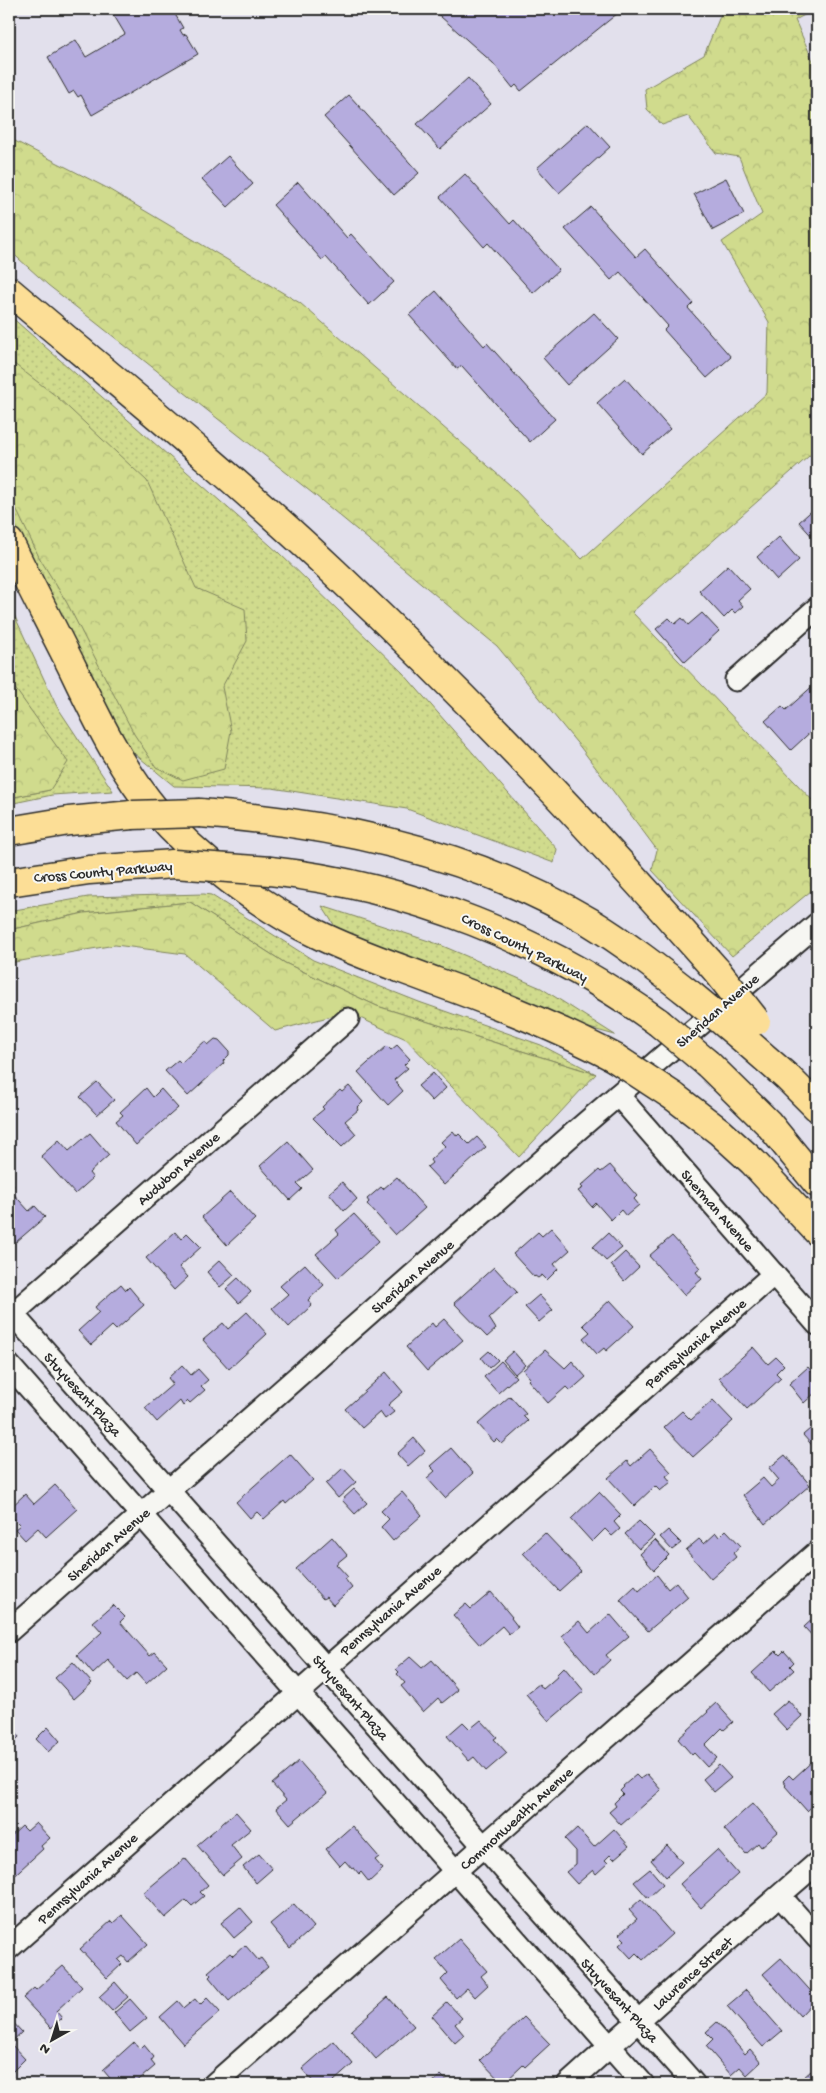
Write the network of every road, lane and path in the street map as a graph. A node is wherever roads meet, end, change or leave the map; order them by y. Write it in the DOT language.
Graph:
graph roads {
  1 [pos="9,291"];
  2 [pos="9,542"];
  3 [pos="817,608"];
  4 [pos="736,680"];
  5 [pos="9,831"];
  6 [pos="9,882"];
  7 [pos="817,924"];
  8 [pos="348,1019"];
  9 [pos="748,1029"];
  10 [pos="618,1095"];
  11 [pos="817,1106"];
  12 [pos="817,1183"];
  13 [pos="817,1231"];
  14 [pos="774,1274"];
  15 [pos="10,1314"];
  16 [pos="817,1324"];
  17 [pos="9,1365"];
  18 [pos="169,1491"];
  19 [pos="141,1515"];
  20 [pos="817,1552"];
  21 [pos="9,1631"];
  22 [pos="325,1667"];
  23 [pos="297,1692"];
  24 [pos="483,1846"];
  25 [pos="817,1863"];
  26 [pos="455,1871"];
  27 [pos="780,1896"];
  28 [pos="817,1938"];
  29 [pos="9,1948"];
  30 [pos="638,2021"];
  31 [pos="611,2046"];
  32 [pos="214,2084"];
  33 [pos="568,2084"];
  34 [pos="643,2084"];
  35 [pos="694,2084"];
  1 -- 9 [label="highway, bridge"];
  2 -- 13 [label="highway, bridge"];
  3 -- 4 [label="street"];
  5 -- 9 [label="highway, bridge"];
  6 -- 12 [label="highway, Cross County Parkway, bridge"];
  7 -- 10 [label="street, Sheridan Avenue"];
  8 -- 15 [label="street, Audubon Avenue"];
  9 -- 11 [label="highway"];
  10 -- 14 [label="street, Sherman Avenue"];
  10 -- 18 [label="street, Sheridan Avenue"];
  14 -- 16 [label="street, Sherman Avenue"];
  14 -- 22 [label="street, Pennsylvania Avenue"];
  15 -- 18 [label="street, Stuyvesant Plaza"];
  17 -- 19 [label="street"];
  18 -- 19 [label="street, Sheridan Avenue"];
  18 -- 22 [label="street, Stuyvesant Plaza"];
  19 -- 21 [label="street, Sheridan Avenue"];
  19 -- 23 [label="street"];
  20 -- 24 [label="street, Commonwealth Avenue"];
  22 -- 23 [label="street, Pennsylvania Avenue"];
  22 -- 24 [label="street, Stuyvesant Plaza"];
  23 -- 26 [label="street"];
  23 -- 29 [label="street, Pennsylvania Avenue"];
  24 -- 26 [label="street, Commonwealth Avenue"];
  24 -- 30 [label="street, Stuyvesant Plaza"];
  25 -- 27 [label="street, Lawrence Street"];
  26 -- 31 [label="street"];
  26 -- 32 [label="street, Commonwealth Avenue"];
  27 -- 28 [label="street"];
  27 -- 30 [label="street, Lawrence Street"];
  30 -- 31 [label="street, Lawrence Street"];
  30 -- 35 [label="street, Stuyvesant Plaza"];
  31 -- 33 [label="street, Lawrence Street"];
  31 -- 34 [label="street"];
}
